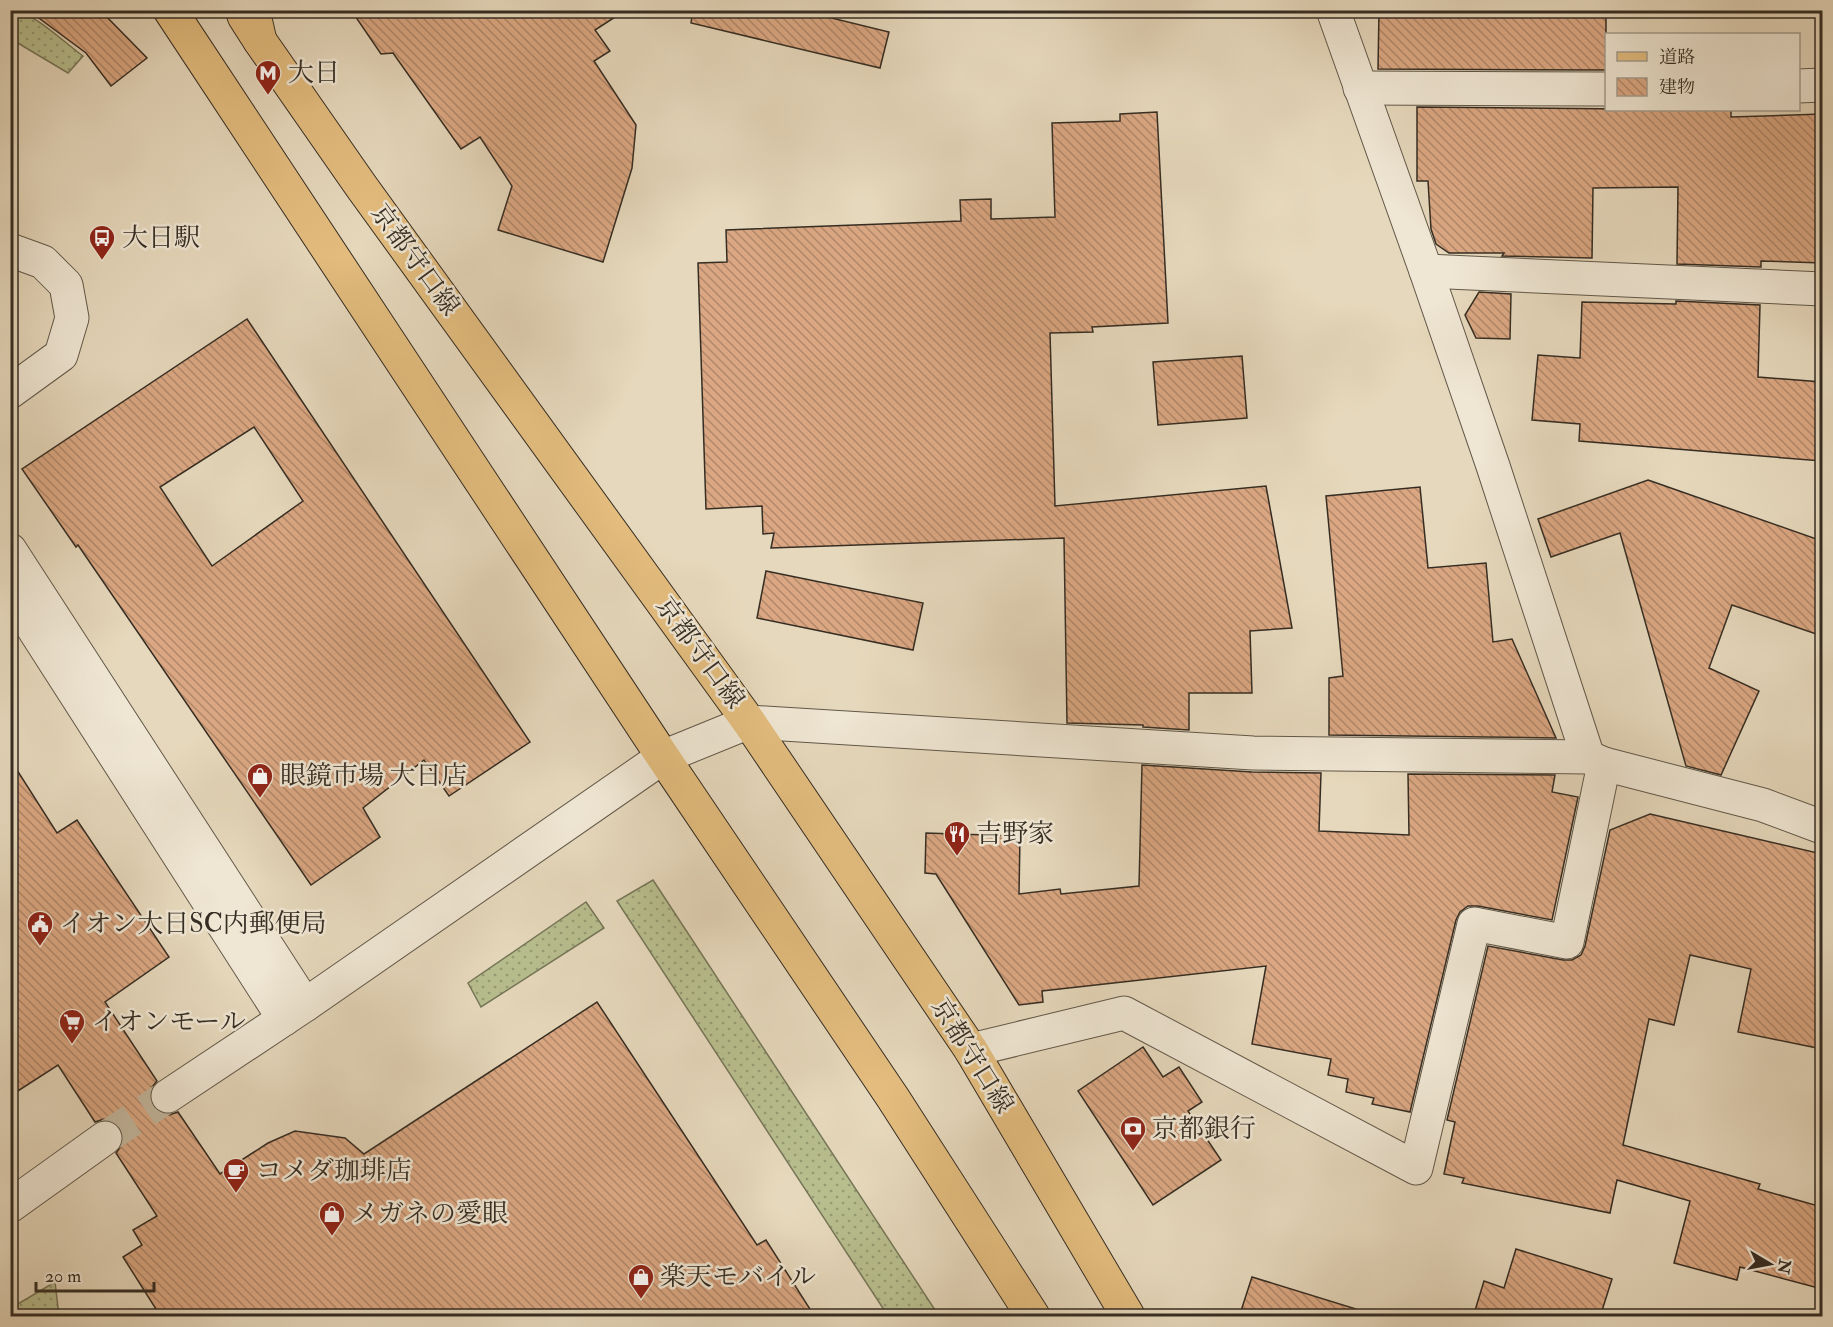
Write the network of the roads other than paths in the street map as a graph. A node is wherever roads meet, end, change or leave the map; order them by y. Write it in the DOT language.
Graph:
graph roads {
  1 [pos="162,10"];
  2 [pos="170,10"];
  3 [pos="241,10"];
  4 [pos="1333,10"];
  5 [pos="256,26"];
  6 [pos="211,70"];
  7 [pos="1800,86"];
  8 [pos="1822,86"];
  9 [pos="1360,88"];
  10 [pos="1605,89"];
  11 [pos="10,250"];
  12 [pos="1426,271"];
  13 [pos="1822,289"];
  14 [pos="10,392"];
  15 [pos="10,550"];
  16 [pos="10,592"];
  17 [pos="749,722"];
  18 [pos="663,757"];
  19 [pos="1596,761"];
  20 [pos="1822,827"];
  21 [pos="294,1012"];
  22 [pos="971,1050"];
  23 [pos="168,1096"];
  24 [pos="105,1138"];
  25 [pos="10,1206"];
  26 [pos="1033,1317"];
  27 [pos="1128,1317"];
  1 -- 6 [label="main road"];
  2 -- 6 [label="main road"];
  3 -- 5 [label="main road, 京都守口線"];
  4 -- 9 [label="street"];
  5 -- 17 [label="main road, 京都守口線"];
  6 -- 18 [label="main road"];
  7 -- 8 [label="street"];
  9 -- 10 [label="street"];
  9 -- 12 [label="street"];
  11 -- 14 [label="street"];
  12 -- 13 [label="street"];
  12 -- 19 [label="street"];
  15 -- 21 [label="street"];
  16 -- 21 [label="street"];
  17 -- 18 [label="street"];
  17 -- 19 [label="street"];
  17 -- 22 [label="main road, 京都守口線"];
  18 -- 21 [label="street"];
  18 -- 26 [label="main road"];
  19 -- 20 [label="street"];
  19 -- 22 [label="street"];
  21 -- 23 [label="street"];
  22 -- 27 [label="main road, 京都守口線"];
  24 -- 25 [label="street"];
}
